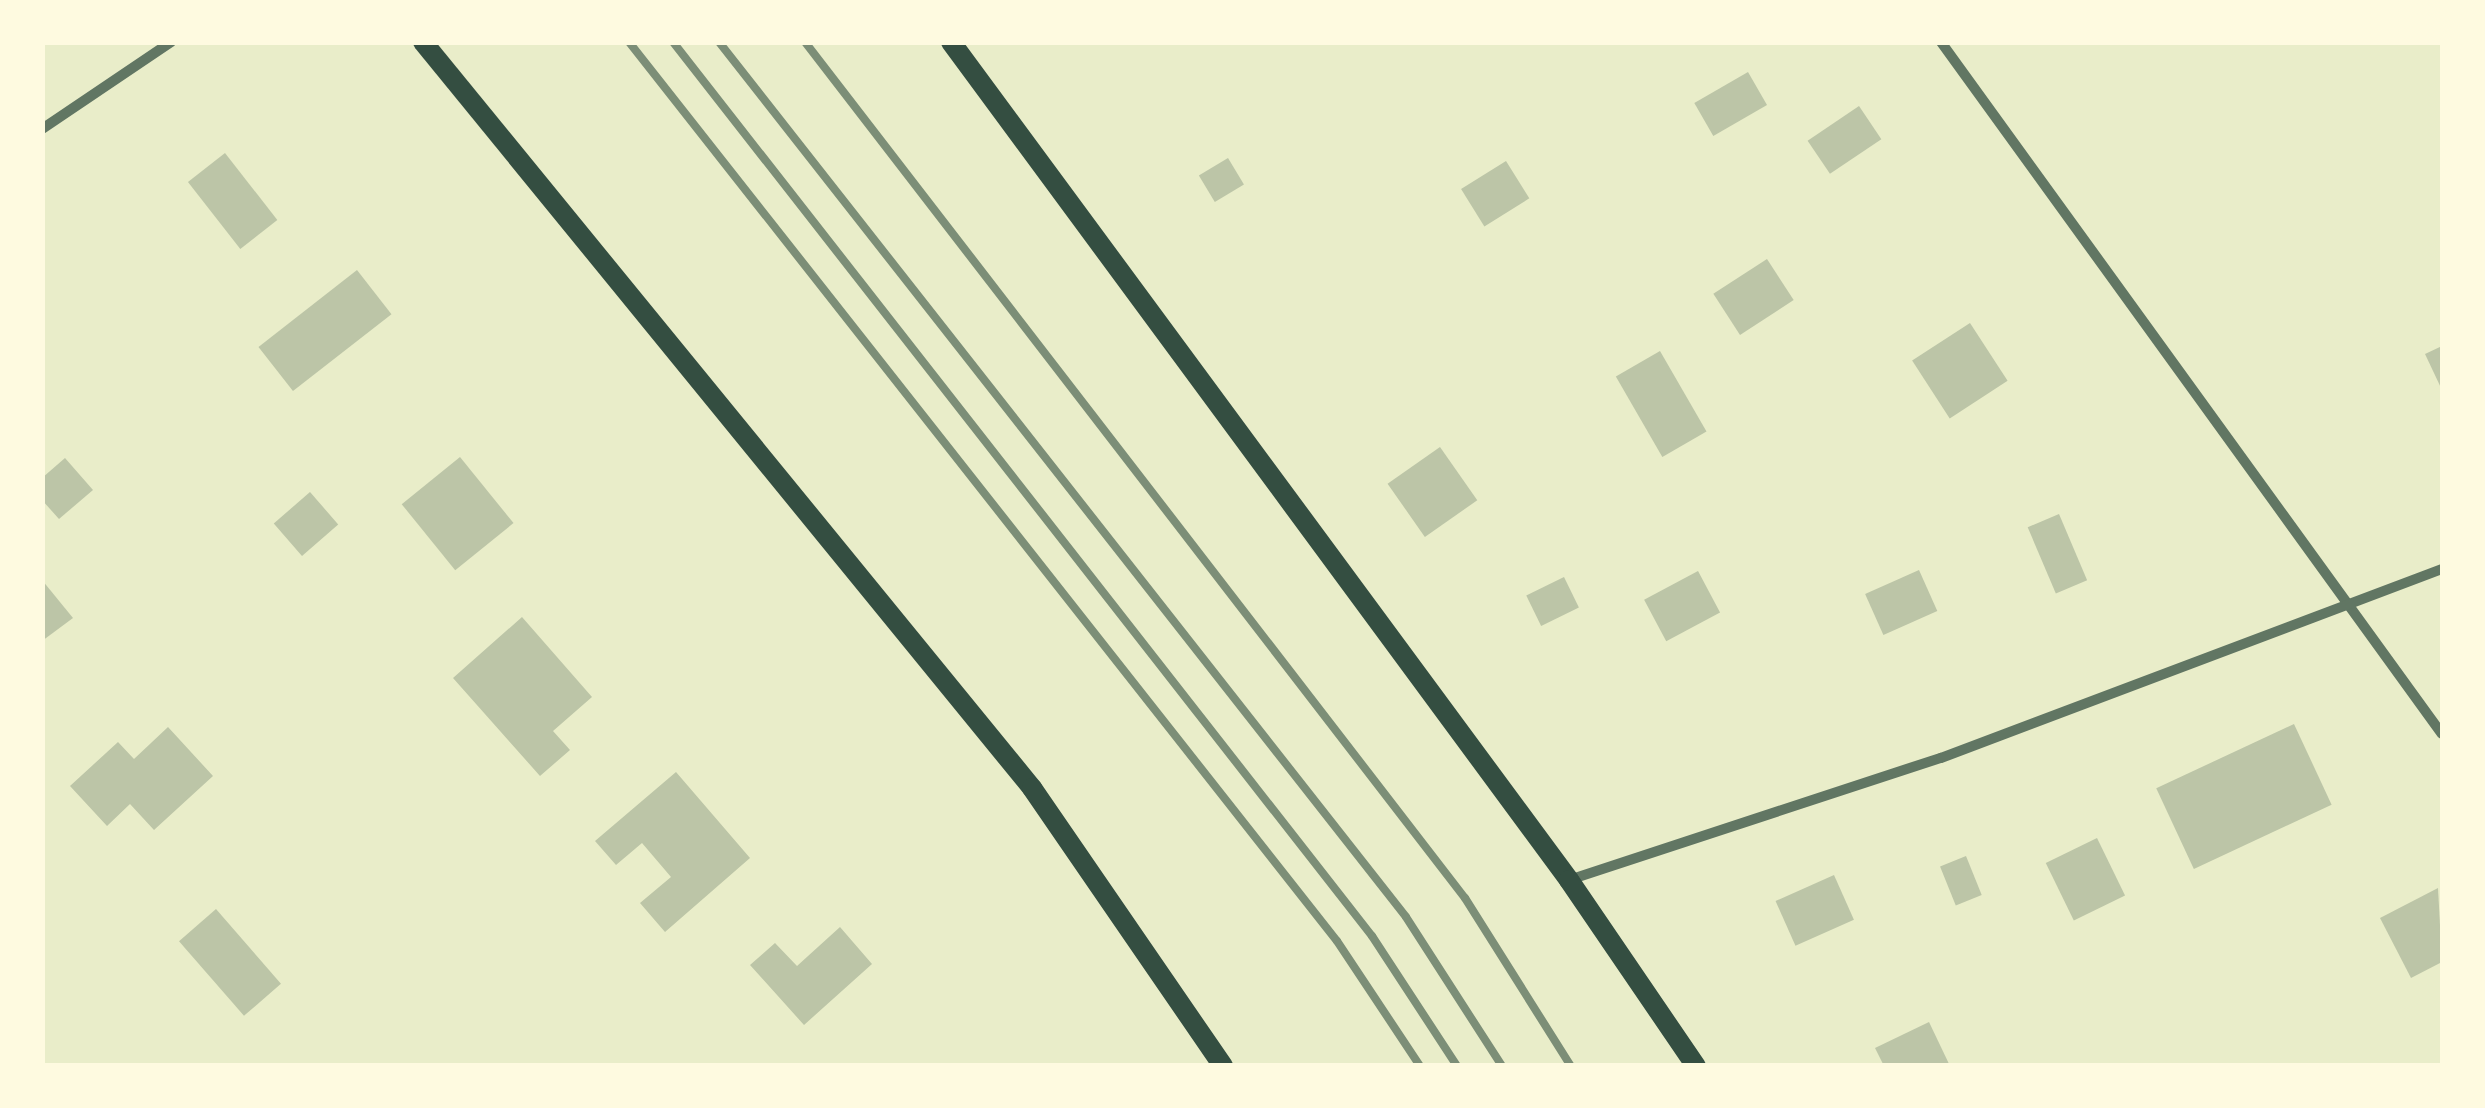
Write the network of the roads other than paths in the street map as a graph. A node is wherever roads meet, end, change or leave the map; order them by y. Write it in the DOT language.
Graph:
graph roads {
  1 [pos="172,42"];
  2 [pos="422,42"];
  3 [pos="950,42"];
  4 [pos="1941,42"];
  5 [pos="42,129"];
  6 [pos="2442,570"];
  7 [pos="2356,604"];
  8 [pos="2442,734"];
  9 [pos="1569,880"];
  10 [pos="1223,1066"];
  11 [pos="1696,1066"];
  1 -- 5 [label="street"];
  2 -- 10 [label="main road"];
  3 -- 9 [label="main road"];
  4 -- 7 [label="street"];
  6 -- 7 [label="street"];
  7 -- 8 [label="street"];
  7 -- 9 [label="street"];
  9 -- 11 [label="main road"];
}
